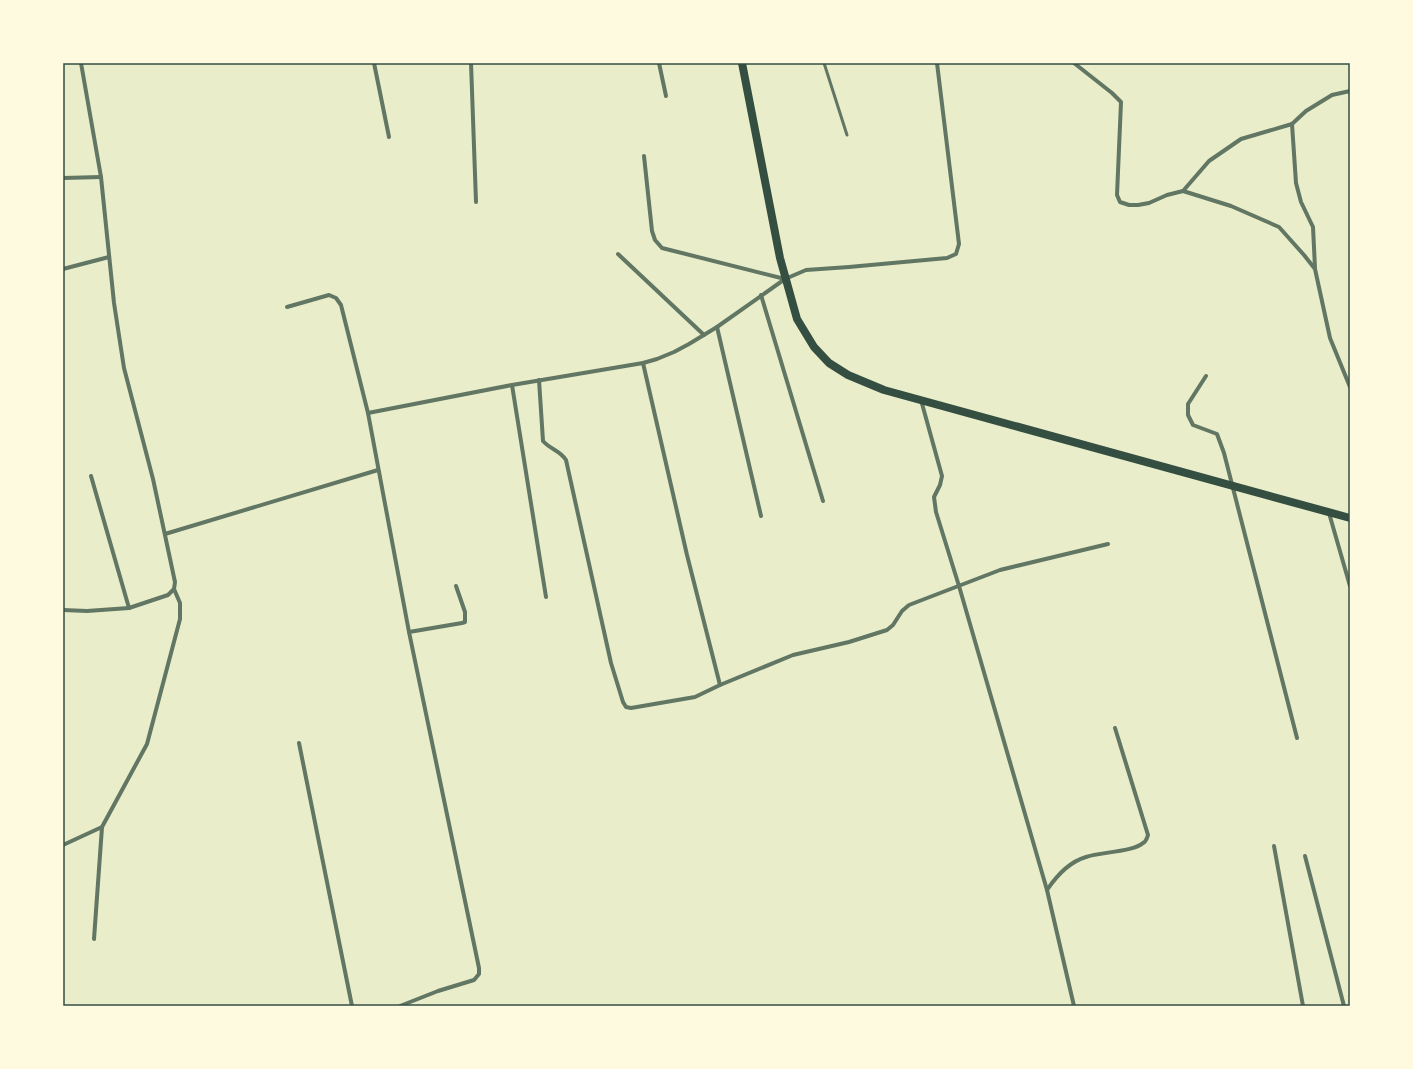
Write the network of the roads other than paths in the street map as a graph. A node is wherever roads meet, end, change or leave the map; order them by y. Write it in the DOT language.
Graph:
graph roads {
  1 [pos="81,63"];
  2 [pos="374,63"];
  3 [pos="471,63"];
  4 [pos="660,63"];
  5 [pos="742,63"];
  6 [pos="824,63"];
  7 [pos="937,63"];
  8 [pos="1074,63"];
  9 [pos="1350,91"];
  10 [pos="666,96"];
  11 [pos="1292,124"];
  12 [pos="846,135"];
  13 [pos="389,137"];
  14 [pos="644,156"];
  15 [pos="101,177"];
  16 [pos="63,178"];
  17 [pos="1183,191"];
  18 [pos="476,202"];
  19 [pos="618,254"];
  20 [pos="109,257"];
  21 [pos="63,269"];
  22 [pos="1315,269"];
  23 [pos="785,279"];
  24 [pos="761,296"];
  25 [pos="287,307"];
  26 [pos="716,327"];
  27 [pos="704,335"];
  28 [pos="643,363"];
  29 [pos="1206,376"];
  30 [pos="539,380"];
  31 [pos="512,384"];
  32 [pos="1350,387"];
  33 [pos="921,400"];
  34 [pos="368,413"];
  35 [pos="378,470"];
  36 [pos="91,476"];
  37 [pos="1232,485"];
  38 [pos="823,501"];
  39 [pos="1329,512"];
  40 [pos="761,516"];
  41 [pos="1350,518"];
  42 [pos="166,534"];
  43 [pos="1108,544"];
  44 [pos="456,586"];
  45 [pos="959,586"];
  46 [pos="1350,586"];
  47 [pos="174,589"];
  48 [pos="546,597"];
  49 [pos="129,608"];
  50 [pos="63,610"];
  51 [pos="409,632"];
  52 [pos="720,685"];
  53 [pos="1115,728"];
  54 [pos="1297,738"];
  55 [pos="299,743"];
  56 [pos="102,827"];
  57 [pos="63,846"];
  58 [pos="1274,846"];
  59 [pos="1305,856"];
  60 [pos="1047,890"];
  61 [pos="94,939"];
  62 [pos="352,1006"];
  63 [pos="400,1006"];
  64 [pos="1074,1006"];
  65 [pos="1303,1006"];
  66 [pos="1344,1006"];
  1 -- 15 [label="street"];
  2 -- 13 [label="street"];
  3 -- 18 [label="street"];
  4 -- 10 [label="street"];
  5 -- 23 [label="main road"];
  6 -- 12 [label="lane"];
  7 -- 23 [label="street"];
  8 -- 17 [label="street"];
  9 -- 11 [label="street"];
  11 -- 17 [label="street"];
  11 -- 22 [label="street"];
  14 -- 23 [label="street"];
  15 -- 16 [label="street"];
  15 -- 20 [label="street"];
  17 -- 22 [label="street"];
  19 -- 27 [label="street"];
  20 -- 21 [label="street"];
  20 -- 42 [label="street"];
  22 -- 32 [label="street"];
  23 -- 24 [label="street"];
  23 -- 33 [label="main road"];
  24 -- 26 [label="street"];
  24 -- 38 [label="street"];
  25 -- 34 [label="street"];
  26 -- 27 [label="street"];
  26 -- 40 [label="street"];
  27 -- 28 [label="street"];
  28 -- 30 [label="street"];
  28 -- 52 [label="street"];
  29 -- 37 [label="street"];
  30 -- 31 [label="street"];
  30 -- 52 [label="street"];
  31 -- 34 [label="street"];
  31 -- 48 [label="street"];
  33 -- 37 [label="main road"];
  33 -- 45 [label="street"];
  34 -- 35 [label="street"];
  35 -- 42 [label="street"];
  35 -- 51 [label="street"];
  36 -- 49 [label="street"];
  37 -- 39 [label="main road"];
  37 -- 54 [label="street"];
  39 -- 41 [label="main road"];
  39 -- 46 [label="street"];
  42 -- 47 [label="street"];
  43 -- 45 [label="street"];
  44 -- 51 [label="street"];
  45 -- 52 [label="street"];
  45 -- 60 [label="street"];
  47 -- 49 [label="street"];
  47 -- 56 [label="street"];
  49 -- 50 [label="street"];
  51 -- 63 [label="street"];
  53 -- 60 [label="street"];
  55 -- 62 [label="street"];
  56 -- 57 [label="street"];
  56 -- 61 [label="street"];
  58 -- 65 [label="street"];
  59 -- 66 [label="street"];
  60 -- 64 [label="street"];
}
